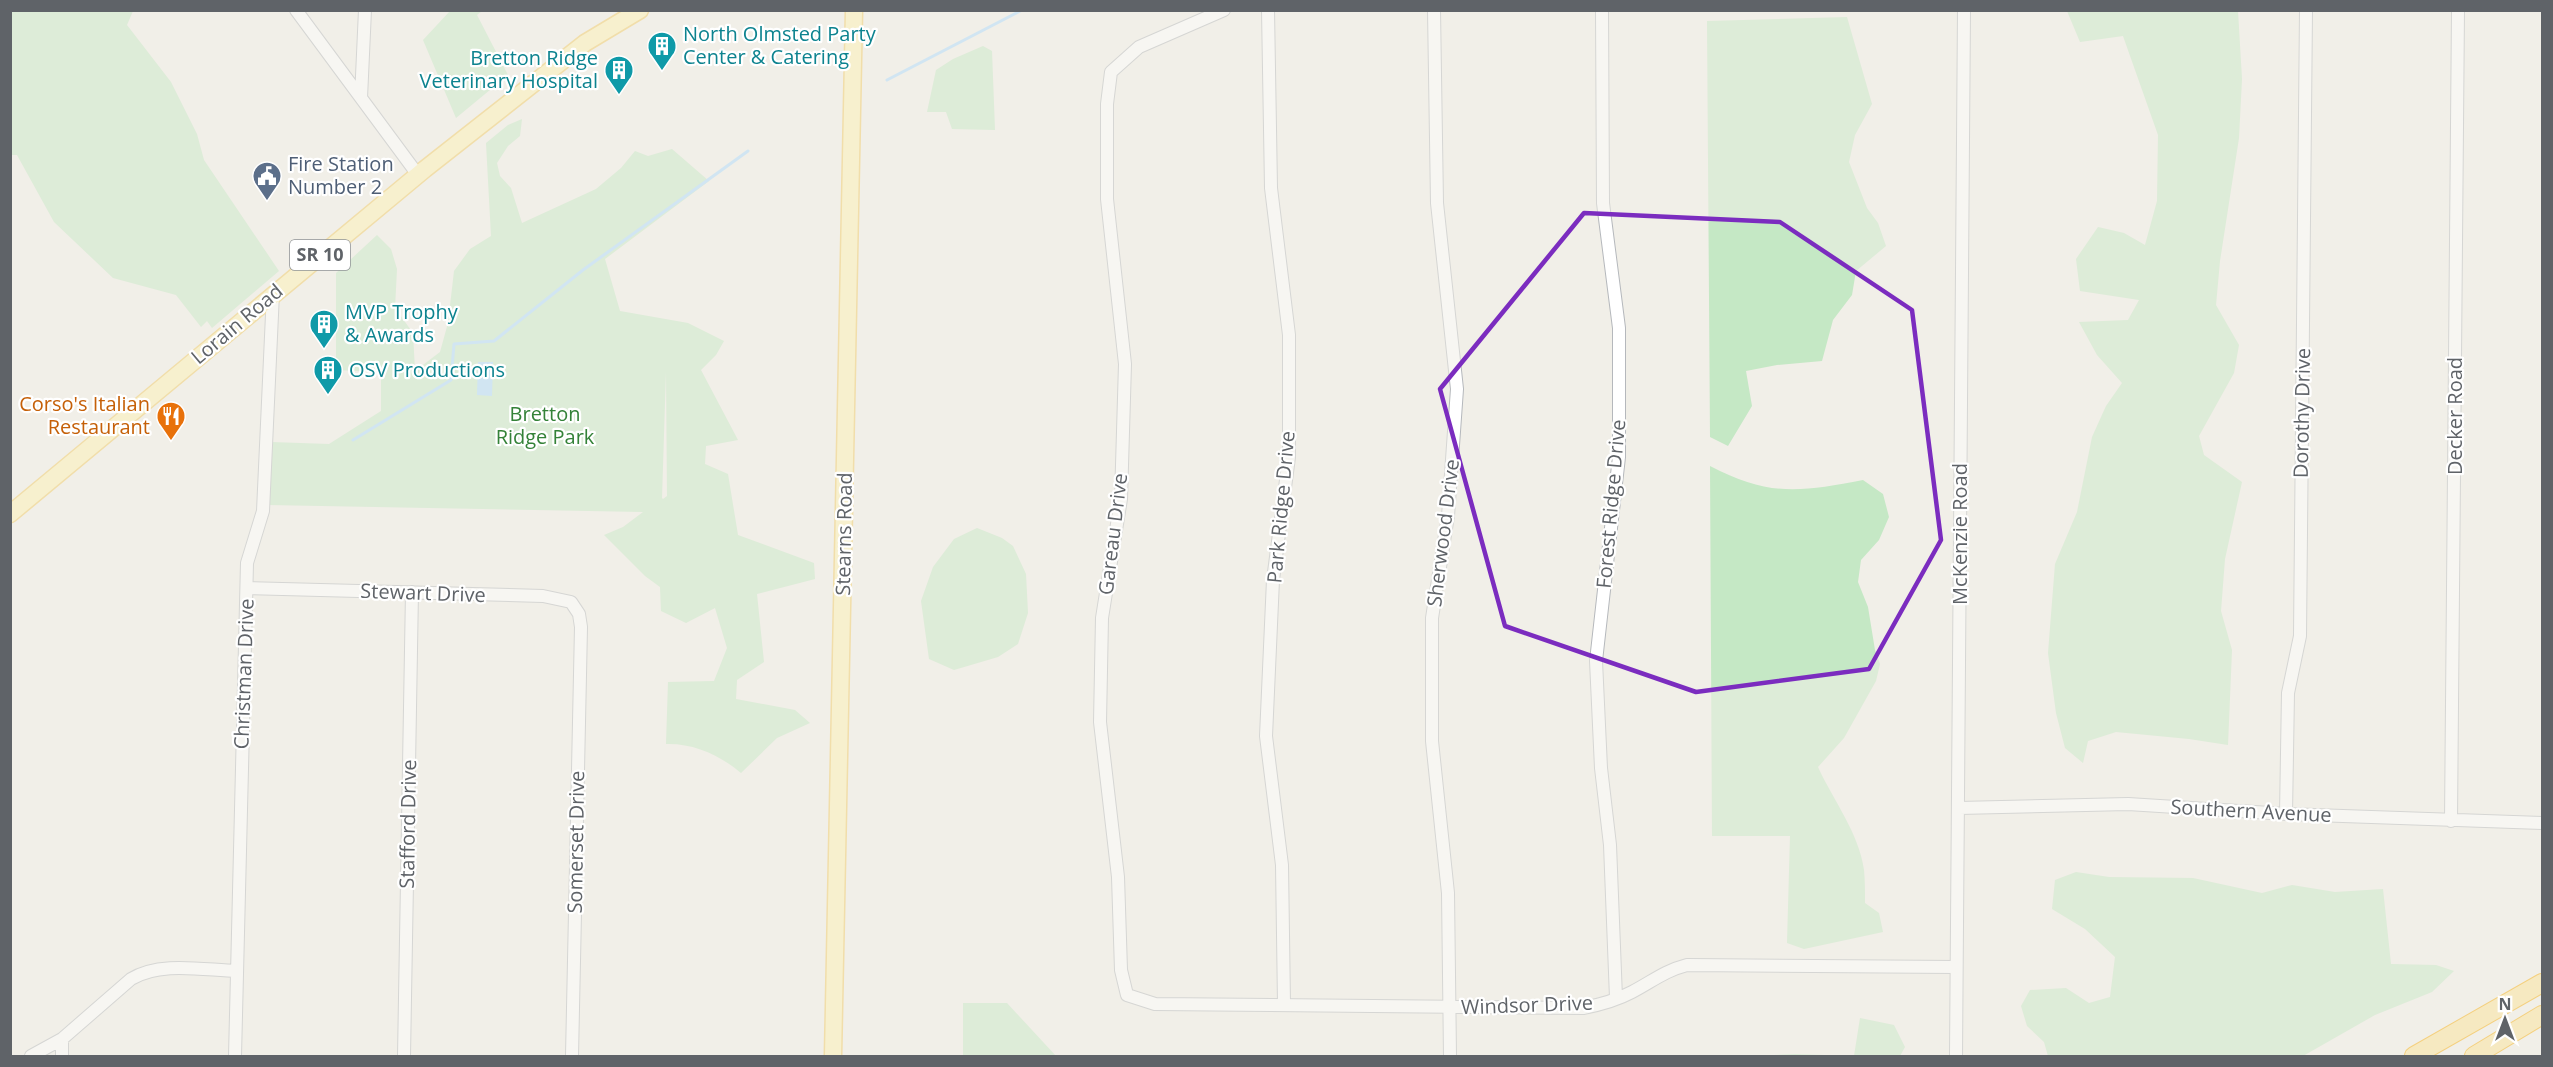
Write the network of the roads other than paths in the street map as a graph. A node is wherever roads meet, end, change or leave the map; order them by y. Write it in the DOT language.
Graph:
graph roads {
  1 [pos="296,10"];
  2 [pos="365,10"];
  3 [pos="640,10"];
  4 [pos="854,10"];
  5 [pos="1224,10"];
  6 [pos="1268,10"];
  7 [pos="1434,10"];
  8 [pos="1602,10"];
  9 [pos="1965,10"];
  10 [pos="2306,10"];
  11 [pos="2458,10"];
  12 [pos="361,98"];
  13 [pos="418,175"];
  14 [pos="273,293"];
  15 [pos="10,514"];
  16 [pos="247,588"];
  17 [pos="412,592"];
  18 [pos="581,627"];
  19 [pos="1959,808"];
  20 [pos="2286,814"];
  21 [pos="2451,821"];
  22 [pos="2542,823"];
  23 [pos="1956,967"];
  24 [pos="237,971"];
  25 [pos="2542,983"];
  26 [pos="1127,995"];
  27 [pos="1616,998"];
  28 [pos="1284,1004"];
  29 [pos="1450,1008"];
  30 [pos="2542,1015"];
  31 [pos="62,1039"];
  32 [pos="31,1056"];
  33 [pos="62,1056"];
  34 [pos="235,1056"];
  35 [pos="404,1056"];
  36 [pos="572,1056"];
  37 [pos="833,1056"];
  38 [pos="1450,1056"];
  39 [pos="1956,1056"];
  40 [pos="2414,1056"];
  41 [pos="2474,1056"];
  1 -- 12 [label="street"];
  2 -- 12 [label="street"];
  3 -- 13 [label="main road, Lorain Road / SR 10"];
  4 -- 37 [label="main road, Stearns Road"];
  5 -- 26 [label="street, Gareau Drive"];
  6 -- 28 [label="street, Park Ridge Drive"];
  7 -- 29 [label="street, Sherwood Drive"];
  8 -- 27 [label="street, Forest Ridge Drive"];
  9 -- 19 [label="street, McKenzie Road"];
  10 -- 20 [label="street, Dorothy Drive"];
  11 -- 21 [label="street, Decker Road"];
  12 -- 13 [label="street"];
  13 -- 14 [label="main road, Lorain Road / SR 10"];
  14 -- 15 [label="main road, Lorain Road / SR 10"];
  14 -- 16 [label="street, Christman Drive"];
  16 -- 17 [label="street, Stewart Drive"];
  16 -- 24 [label="street, Christman Drive"];
  17 -- 18 [label="street, Stewart Drive"];
  17 -- 35 [label="street, Stafford Drive"];
  18 -- 36 [label="street, Somerset Drive"];
  19 -- 20 [label="street, Southern Avenue"];
  19 -- 23 [label="street, McKenzie Road"];
  20 -- 21 [label="street, Southern Avenue"];
  21 -- 22 [label="street, Southern Avenue"];
  23 -- 27 [label="street, Windsor Drive"];
  23 -- 39 [label="street, McKenzie Road"];
  24 -- 31 [label="street"];
  24 -- 34 [label="street, Christman Drive"];
  25 -- 40 [label="highway"];
  26 -- 28 [label="street, Windsor Drive"];
  27 -- 29 [label="street, Windsor Drive"];
  28 -- 29 [label="street, Windsor Drive"];
  29 -- 38 [label="street, Sherwood Drive"];
  30 -- 41 [label="highway"];
  31 -- 32 [label="street"];
  31 -- 33 [label="street"];
}
